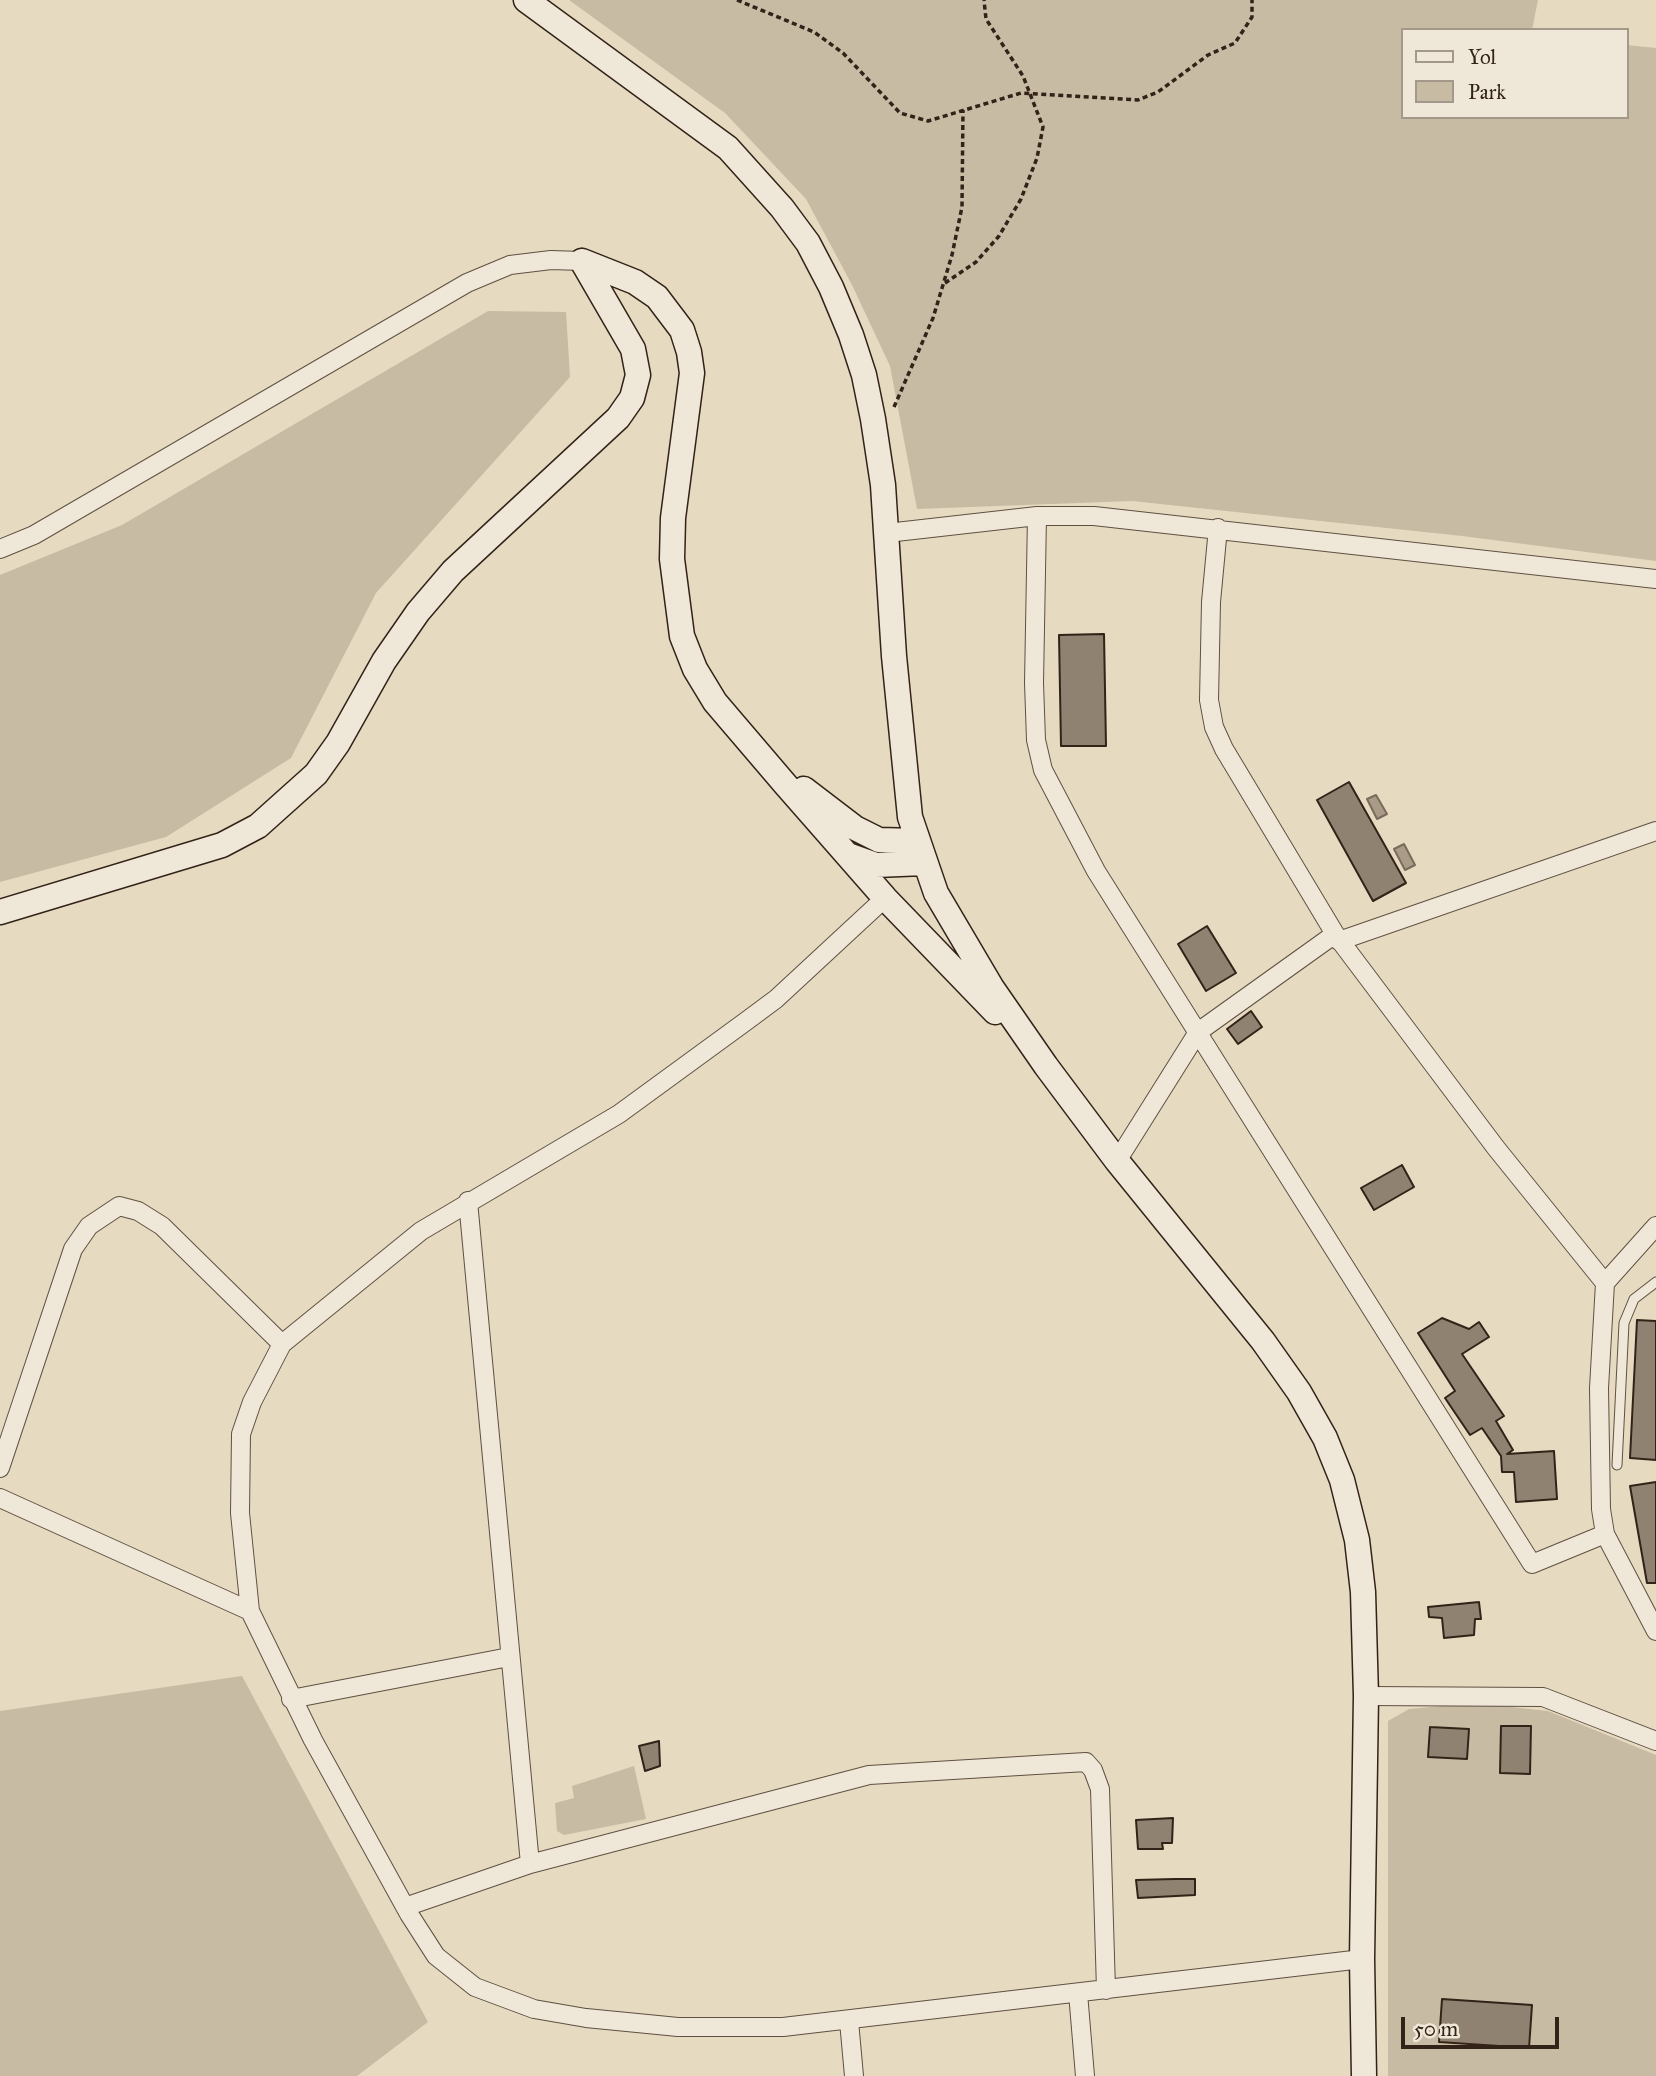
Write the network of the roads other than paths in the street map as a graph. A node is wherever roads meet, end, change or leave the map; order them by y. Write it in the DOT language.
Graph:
graph roads {
  1 [pos="526,0"];
  2 [pos="582,261"];
  3 [pos="1037,516"];
  4 [pos="1218,528"];
  5 [pos="887,533"];
  6 [pos="0,549"];
  7 [pos="1656,579"];
  8 [pos="764,760"];
  9 [pos="1656,831"];
  10 [pos="920,852"];
  11 [pos="847,855"];
  12 [pos="885,898"];
  13 [pos="0,912"];
  14 [pos="1337,938"];
  15 [pos="1198,1032"];
  16 [pos="1046,1066"];
  17 [pos="1117,1161"];
  18 [pos="468,1201"];
  19 [pos="1656,1226"];
  20 [pos="1656,1282"];
  21 [pos="1605,1283"];
  22 [pos="282,1344"];
  23 [pos="1617,1465"];
  24 [pos="0,1468"];
  25 [pos="0,1498"];
  26 [pos="1605,1534"];
  27 [pos="250,1611"];
  28 [pos="1656,1631"];
  29 [pos="509,1657"];
  30 [pos="1366,1696"];
  31 [pos="291,1699"];
  32 [pos="1656,1741"];
  33 [pos="530,1864"];
  34 [pos="405,1907"];
  35 [pos="1362,1959"];
  36 [pos="1107,1990"];
  37 [pos="1079,1993"];
  38 [pos="849,2021"];
  39 [pos="855,2076"];
  40 [pos="1084,2076"];
  41 [pos="1364,2076"];
  1 -- 5 [label="main road"];
  2 -- 6 [label="street"];
  2 -- 8 [label="main road"];
  2 -- 13 [label="main road"];
  3 -- 4 [label="street"];
  3 -- 5 [label="street"];
  3 -- 15 [label="street"];
  4 -- 7 [label="street"];
  4 -- 14 [label="street"];
  5 -- 10 [label="main road"];
  8 -- 10 [label="main road"];
  8 -- 11 [label="main road"];
  9 -- 14 [label="street"];
  10 -- 11 [label="main road"];
  10 -- 16 [label="main road"];
  11 -- 12 [label="main road"];
  12 -- 16 [label="main road"];
  12 -- 18 [label="street"];
  14 -- 15 [label="street"];
  14 -- 21 [label="street"];
  15 -- 17 [label="street"];
  15 -- 26 [label="street"];
  16 -- 17 [label="main road"];
  17 -- 30 [label="main road"];
  18 -- 22 [label="street"];
  18 -- 29 [label="street"];
  19 -- 21 [label="street"];
  20 -- 23 [label="lane"];
  21 -- 26 [label="street"];
  22 -- 24 [label="street"];
  22 -- 27 [label="street"];
  25 -- 27 [label="street"];
  26 -- 28 [label="street"];
  27 -- 31 [label="street"];
  29 -- 31 [label="street"];
  29 -- 33 [label="street"];
  30 -- 32 [label="street"];
  30 -- 35 [label="main road"];
  31 -- 34 [label="street"];
  33 -- 34 [label="street"];
  33 -- 36 [label="street"];
  34 -- 38 [label="street"];
  35 -- 36 [label="street"];
  35 -- 41 [label="main road"];
  36 -- 37 [label="street"];
  37 -- 38 [label="street"];
  37 -- 40 [label="street"];
  38 -- 39 [label="street"];
}
